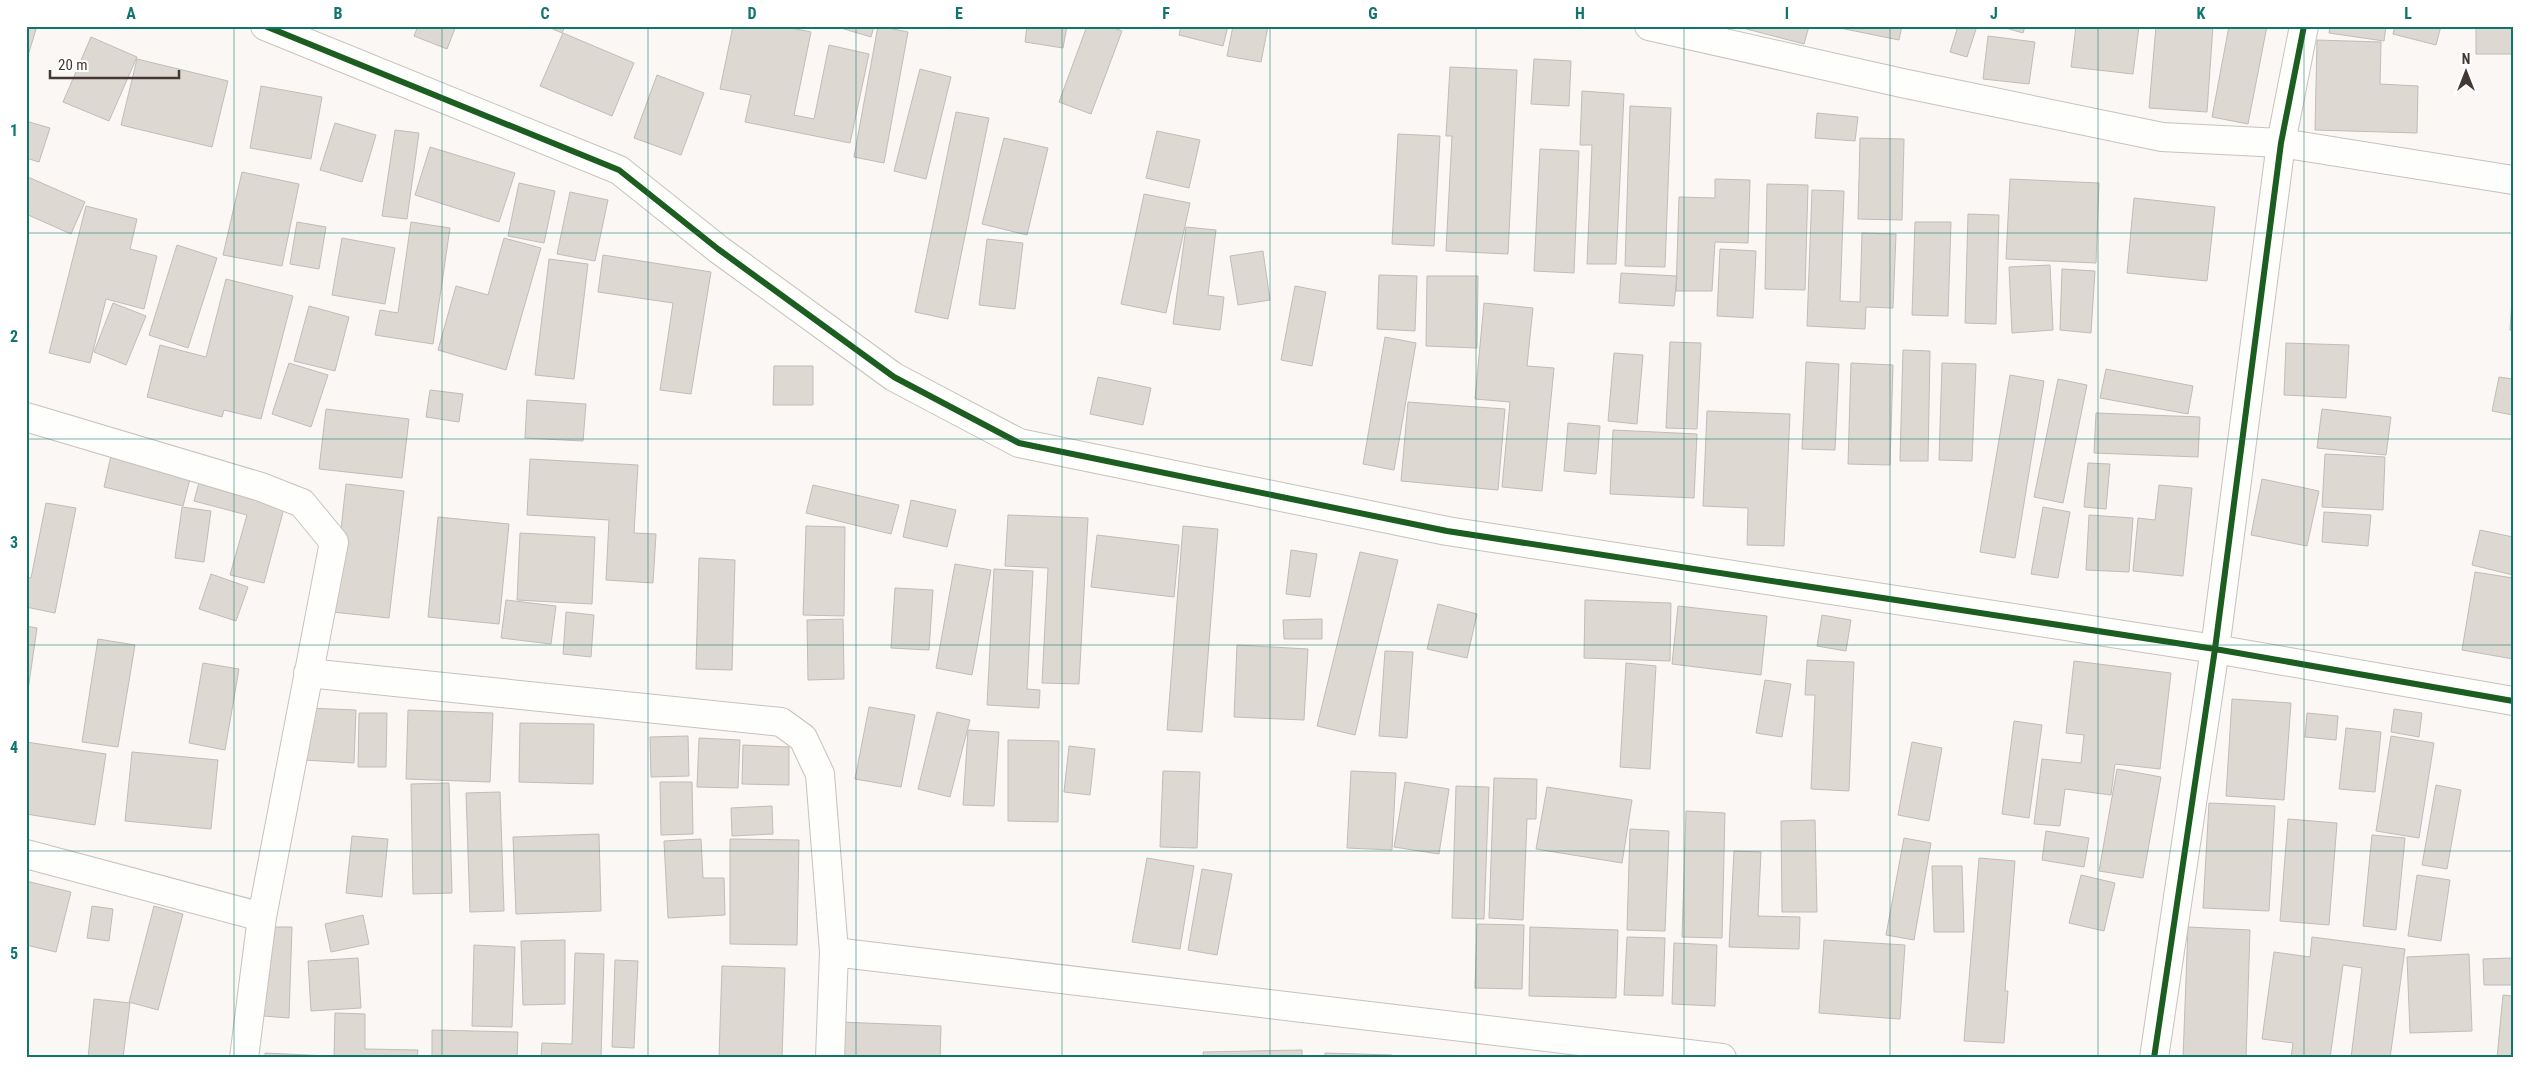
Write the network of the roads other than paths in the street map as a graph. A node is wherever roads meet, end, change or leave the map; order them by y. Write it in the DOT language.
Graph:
graph roads {
  1 [pos="265,26"];
  2 [pos="1649,26"];
  3 [pos="2304,26"];
  4 [pos="2281,143"];
  5 [pos="2513,180"];
  6 [pos="26,417"];
  7 [pos="2215,648"];
  8 [pos="308,673"];
  9 [pos="2513,702"];
  10 [pos="26,854"];
  11 [pos="262,917"];
  12 [pos="834,952"];
  13 [pos="244,1058"];
  14 [pos="830,1058"];
  15 [pos="1722,1058"];
  16 [pos="2154,1058"];
  1 -- 7 [label="street"];
  2 -- 4 [label="street"];
  3 -- 4 [label="street"];
  4 -- 5 [label="street"];
  4 -- 7 [label="street"];
  6 -- 8 [label="street"];
  7 -- 9 [label="street"];
  7 -- 16 [label="street"];
  8 -- 11 [label="street"];
  8 -- 12 [label="street"];
  10 -- 11 [label="street"];
  11 -- 13 [label="street"];
  12 -- 14 [label="street"];
  12 -- 15 [label="street"];
}
